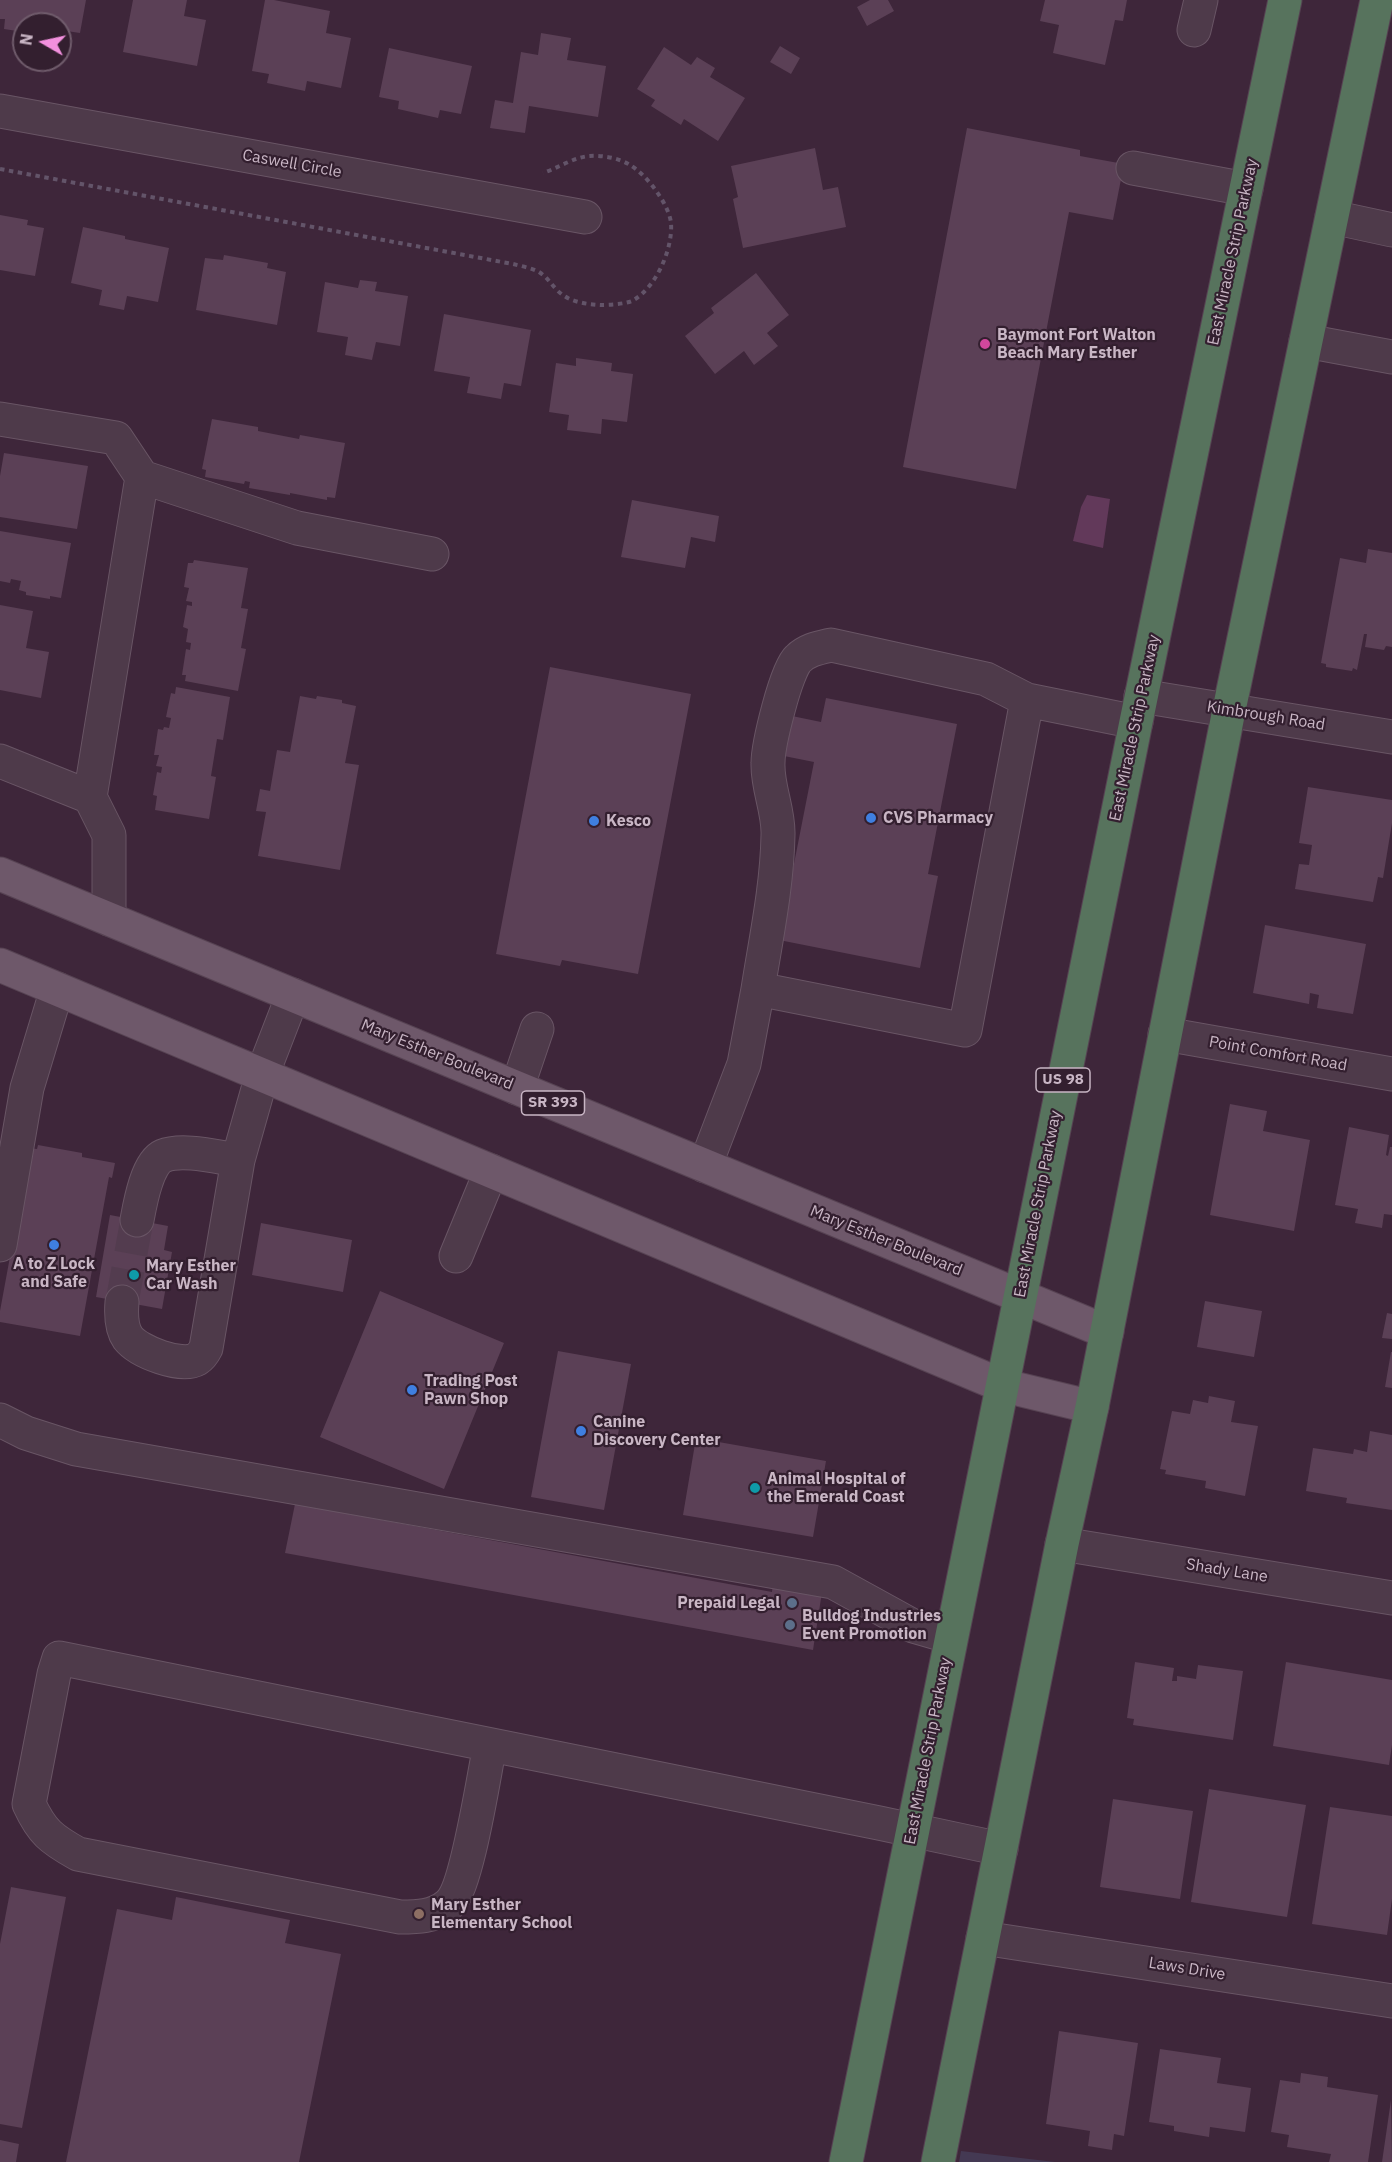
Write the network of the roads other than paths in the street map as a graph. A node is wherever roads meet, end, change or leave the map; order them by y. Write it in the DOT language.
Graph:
graph roads {
  1 [pos="1285,0"];
  2 [pos="1377,0"];
  3 [pos="0,111"];
  4 [pos="1133,168"];
  5 [pos="1246,189"];
  6 [pos="585,217"];
  7 [pos="1332,218"];
  8 [pos="1392,230"];
  9 [pos="1306,341"];
  10 [pos="1392,357"];
  11 [pos="0,419"];
  12 [pos="142,477"];
  13 [pos="432,554"];
  14 [pos="1027,700"];
  15 [pos="1138,709"];
  16 [pos="1229,710"];
  17 [pos="1392,737"];
  18 [pos="0,761"];
  19 [pos="90,797"];
  20 [pos="0,874"];
  21 [pos="109,919"];
  22 [pos="0,965"];
  23 [pos="57,989"];
  24 [pos="758,989"];
  25 [pos="293,995"];
  26 [pos="537,1029"];
  27 [pos="1165,1034"];
  28 [pos="1392,1074"];
  29 [pos="262,1075"];
  30 [pos="517,1088"];
  31 [pos="238,1160"];
  32 [pos="705,1166"];
  33 [pos="491,1171"];
  34 [pos="137,1220"];
  35 [pos="0,1245"];
  36 [pos="456,1257"];
  37 [pos="1020,1297"];
  38 [pos="122,1302"];
  39 [pos="1107,1332"];
  40 [pos="1001,1385"];
  41 [pos="1092,1407"];
  42 [pos="0,1420"];
  43 [pos="1062,1544"];
  44 [pos="1392,1598"];
  45 [pos="951,1637"];
  46 [pos="490,1745"];
  47 [pos="912,1830"];
  48 [pos="1000,1849"];
  49 [pos="983,1938"];
  50 [pos="1392,2001"];
  51 [pos="846,2162"];
  52 [pos="938,2162"];
  1 -- 5 [label="highway, East Miracle Strip Parkway / US 98"];
  2 -- 7 [label="highway"];
  3 -- 6 [label="street, Caswell Circle"];
  4 -- 5 [label="street"];
  5 -- 15 [label="highway, East Miracle Strip Parkway / US 98"];
  7 -- 8 [label="street"];
  7 -- 9 [label="highway"];
  9 -- 10 [label="street"];
  9 -- 16 [label="highway"];
  11 -- 12 [label="street"];
  12 -- 13 [label="street"];
  12 -- 19 [label="street"];
  14 -- 15 [label="street, Kimbrough Road"];
  14 -- 24 [label="street"];
  14 -- 24 [label="street, Kimbrough Road"];
  15 -- 16 [label="street, Kimbrough Road"];
  15 -- 37 [label="highway, East Miracle Strip Parkway / US 98"];
  16 -- 17 [label="street, Kimbrough Road"];
  16 -- 27 [label="highway"];
  18 -- 19 [label="street"];
  19 -- 21 [label="street"];
  20 -- 21 [label="main road, Mary Esther Boulevard / SR 393"];
  21 -- 25 [label="main road, Mary Esther Boulevard / SR 393"];
  22 -- 23 [label="main road"];
  23 -- 29 [label="main road"];
  23 -- 35 [label="street"];
  24 -- 32 [label="street, Kimbrough Road"];
  25 -- 29 [label="street"];
  25 -- 30 [label="main road, Mary Esther Boulevard / SR 393"];
  26 -- 30 [label="street"];
  27 -- 28 [label="street, Point Comfort Road"];
  27 -- 39 [label="highway"];
  29 -- 31 [label="street"];
  29 -- 33 [label="main road"];
  30 -- 32 [label="main road, Mary Esther Boulevard / SR 393"];
  31 -- 34 [label="street"];
  31 -- 38 [label="street"];
  32 -- 37 [label="main road, Mary Esther Boulevard / SR 393"];
  33 -- 36 [label="street"];
  33 -- 40 [label="main road"];
  37 -- 39 [label="main road, Mary Esther Boulevard / SR 393"];
  37 -- 40 [label="highway, East Miracle Strip Parkway / US 98"];
  39 -- 41 [label="highway"];
  40 -- 41 [label="main road"];
  40 -- 45 [label="highway, East Miracle Strip Parkway / US 98"];
  41 -- 43 [label="highway"];
  42 -- 45 [label="street"];
  43 -- 44 [label="street, Shady Lane"];
  43 -- 48 [label="highway"];
  45 -- 47 [label="highway, East Miracle Strip Parkway / US 98"];
  46 -- 46 [label="street"];
  46 -- 47 [label="street"];
  47 -- 48 [label="street"];
  47 -- 51 [label="highway, East Miracle Strip Parkway / US 98"];
  48 -- 49 [label="highway"];
  49 -- 50 [label="street, Laws Drive"];
  49 -- 52 [label="highway"];
}
